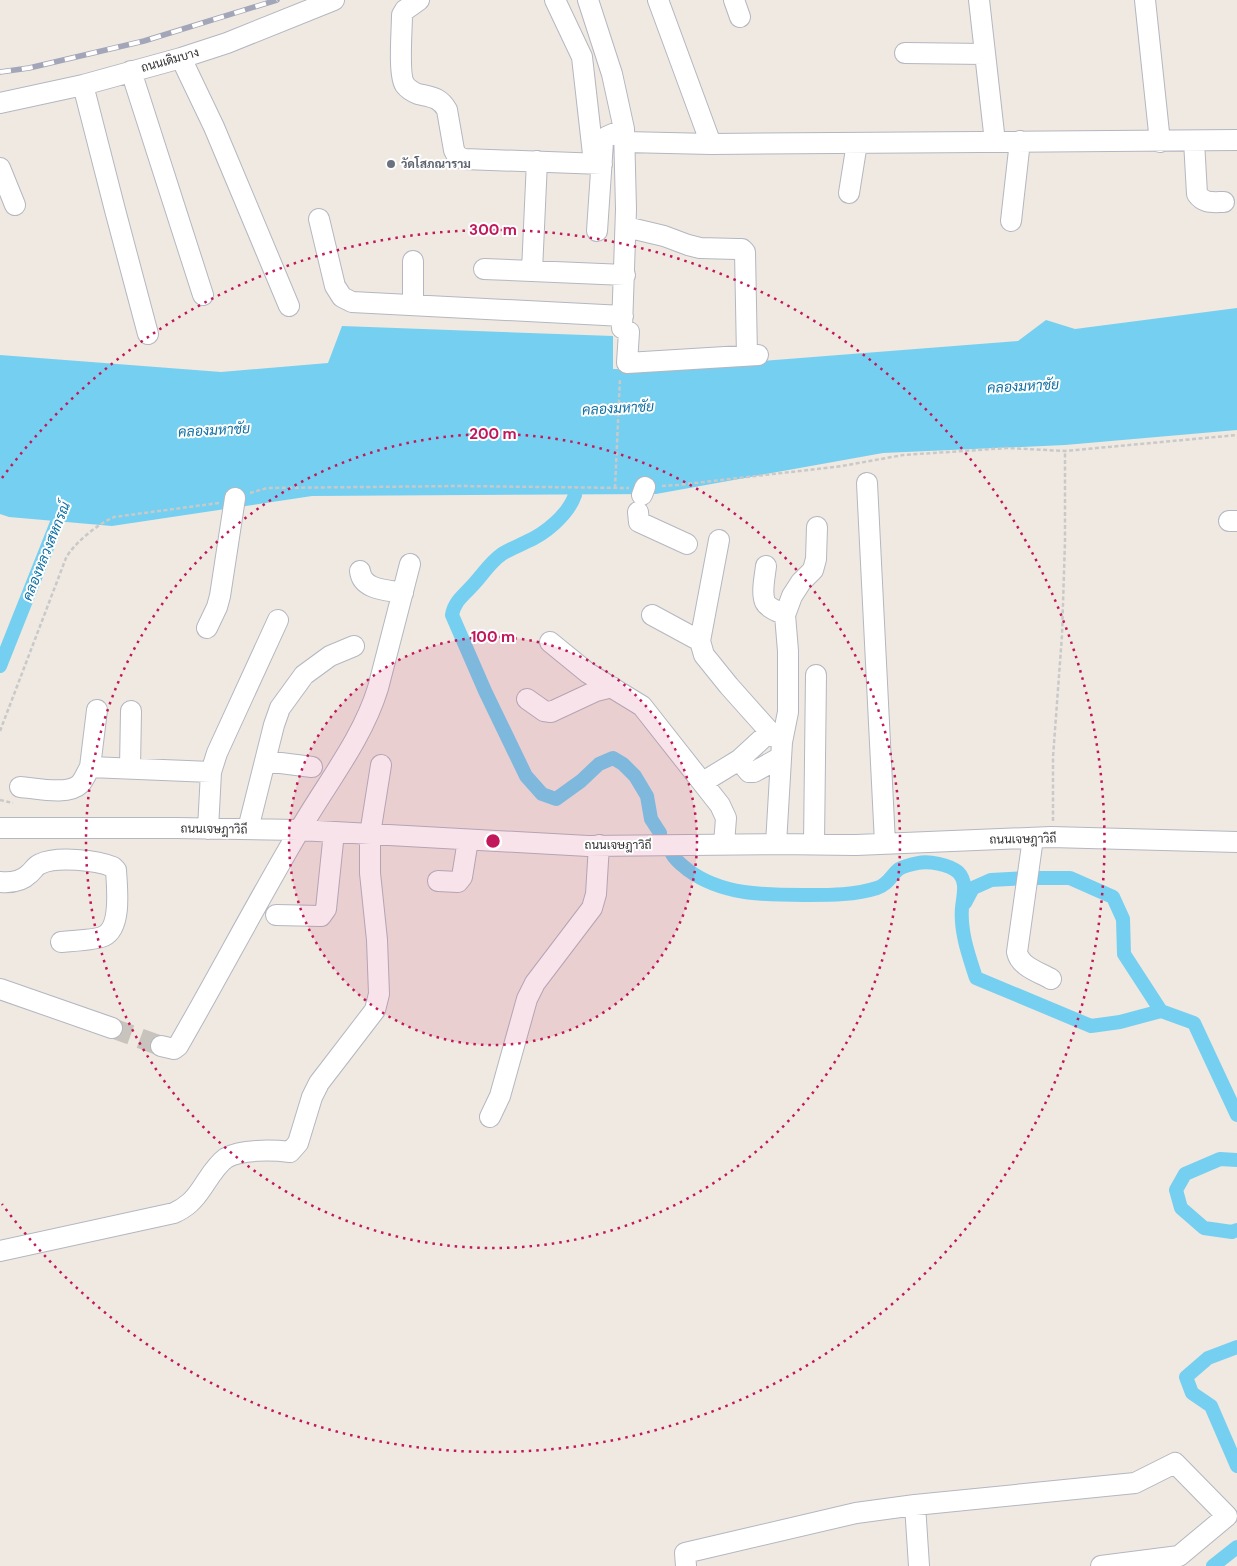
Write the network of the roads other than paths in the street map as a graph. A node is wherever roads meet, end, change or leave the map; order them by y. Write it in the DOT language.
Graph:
graph roads {
  1 [pos="334,0"];
  2 [pos="419,0"];
  3 [pos="555,0"];
  4 [pos="588,0"];
  5 [pos="658,0"];
  6 [pos="979,0"];
  7 [pos="1145,0"];
  8 [pos="905,53"];
  9 [pos="985,54"];
  10 [pos="181,58"];
  11 [pos="131,71"];
  12 [pos="83,85"];
  13 [pos="0,103"];
  14 [pos="624,136"];
  15 [pos="1237,140"];
  16 [pos="1194,141"];
  17 [pos="995,142"];
  18 [pos="1020,142"];
  19 [pos="1160,142"];
  20 [pos="857,143"];
  21 [pos="711,144"];
  22 [pos="537,161"];
  23 [pos="598,163"];
  24 [pos="0,168"];
  25 [pos="850,193"];
  26 [pos="1224,202"];
  27 [pos="15,205"];
  28 [pos="319,219"];
  29 [pos="1011,221"];
  30 [pos="626,227"];
  31 [pos="597,231"];
  32 [pos="414,261"];
  33 [pos="484,269"];
  34 [pos="532,271"];
  35 [pos="625,275"];
  36 [pos="203,296"];
  37 [pos="413,305"];
  38 [pos="289,306"];
  39 [pos="623,316"];
  40 [pos="148,334"];
  41 [pos="867,483"];
  42 [pos="235,498"];
  43 [pos="642,498"];
  44 [pos="817,527"];
  45 [pos="719,540"];
  46 [pos="687,544"];
  47 [pos="410,564"];
  48 [pos="766,566"];
  49 [pos="360,570"];
  50 [pos="402,593"];
  51 [pos="652,615"];
  52 [pos="785,615"];
  53 [pos="278,620"];
  54 [pos="207,628"];
  55 [pos="700,641"];
  56 [pos="550,642"];
  57 [pos="354,646"];
  58 [pos="816,675"];
  59 [pos="612,688"];
  60 [pos="527,698"];
  61 [pos="97,710"];
  62 [pos="132,711"];
  63 [pos="775,745"];
  64 [pos="739,760"];
  65 [pos="265,761"];
  66 [pos="381,765"];
  67 [pos="90,767"];
  68 [pos="312,767"];
  69 [pos="130,768"];
  70 [pos="211,772"];
  71 [pos="703,782"];
  72 [pos="19,795"];
  73 [pos="0,828"];
  74 [pos="208,828"];
  75 [pos="84,829"];
  76 [pos="248,829"];
  77 [pos="299,830"];
  78 [pos="334,832"];
  79 [pos="370,834"];
  80 [pos="1042,838"];
  81 [pos="468,840"];
  82 [pos="1237,842"];
  83 [pos="885,843"];
  84 [pos="724,844"];
  85 [pos="776,844"];
  86 [pos="814,844"];
  87 [pos="599,845"];
  88 [pos="82,860"];
  89 [pos="438,881"];
  90 [pos="0,882"];
  91 [pos="276,915"];
  92 [pos="61,942"];
  93 [pos="1051,979"];
  94 [pos="0,989"];
  95 [pos="112,1028"];
  96 [pos="161,1046"];
  97 [pos="490,1117"];
  98 [pos="0,1251"];
  99 [pos="915,1505"];
  100 [pos="686,1566"];
  101 [pos="919,1566"];
  102 [pos="1101,1566"];
  1 -- 10 [label="street, ถนนเดิมบาง"];
  2 -- 22 [label="street"];
  3 -- 23 [label="street"];
  4 -- 14 [label="street"];
  5 -- 21 [label="street"];
  6 -- 9 [label="street"];
  7 -- 19 [label="street"];
  8 -- 9 [label="street"];
  9 -- 17 [label="street"];
  10 -- 11 [label="street, ถนนเดิมบาง"];
  10 -- 38 [label="street"];
  11 -- 12 [label="street, ถนนเดิมบาง"];
  11 -- 36 [label="street"];
  12 -- 13 [label="street, ถนนเดิมบาง"];
  12 -- 40 [label="street"];
  14 -- 21 [label="street"];
  14 -- 23 [label="street"];
  14 -- 30 [label="street"];
  15 -- 16 [label="street"];
  16 -- 19 [label="street"];
  16 -- 26 [label="street"];
  17 -- 18 [label="street"];
  17 -- 20 [label="street"];
  18 -- 19 [label="street"];
  18 -- 29 [label="street"];
  20 -- 21 [label="street"];
  20 -- 25 [label="street"];
  22 -- 23 [label="street"];
  22 -- 34 [label="street"];
  23 -- 31 [label="street"];
  24 -- 27 [label="street"];
  28 -- 37 [label="street"];
  30 -- 35 [label="street"];
  30 -- 39 [label="street"];
  32 -- 37 [label="street"];
  33 -- 34 [label="street"];
  34 -- 35 [label="street"];
  35 -- 39 [label="street"];
  37 -- 39 [label="street"];
  41 -- 83 [label="street"];
  42 -- 54 [label="street"];
  43 -- 46 [label="street"];
  44 -- 52 [label="street"];
  45 -- 55 [label="street"];
  47 -- 50 [label="street"];
  48 -- 52 [label="street"];
  49 -- 50 [label="street"];
  50 -- 77 [label="street"];
  51 -- 55 [label="street"];
  52 -- 63 [label="street"];
  53 -- 70 [label="street"];
  55 -- 63 [label="street"];
  56 -- 59 [label="street"];
  57 -- 65 [label="street"];
  58 -- 86 [label="street"];
  59 -- 60 [label="street"];
  59 -- 71 [label="street"];
  61 -- 67 [label="street"];
  62 -- 69 [label="street"];
  63 -- 64 [label="street"];
  63 -- 64 [label="street"];
  63 -- 85 [label="street"];
  64 -- 71 [label="street"];
  65 -- 68 [label="street"];
  65 -- 76 [label="street"];
  66 -- 79 [label="street"];
  67 -- 69 [label="street"];
  67 -- 72 [label="street"];
  69 -- 70 [label="street"];
  70 -- 74 [label="street"];
  71 -- 84 [label="street"];
  73 -- 75 [label="street, ถนนเจษฎาวิถี"];
  74 -- 75 [label="street, ถนนเจษฎาวิถี"];
  74 -- 76 [label="street, ถนนเจษฎาวิถี"];
  75 -- 88 [label="street"];
  76 -- 77 [label="street, ถนนเจษฎาวิถี"];
  77 -- 78 [label="street, ถนนเจษฎาวิถี"];
  77 -- 96 [label="street"];
  78 -- 79 [label="street, ถนนเจษฎาวิถี"];
  78 -- 91 [label="street"];
  79 -- 81 [label="street, ถนนเจษฎาวิถี"];
  79 -- 98 [label="street"];
  80 -- 82 [label="street, ถนนเจษฎาวิถี"];
  80 -- 83 [label="street, ถนนเจษฎาวิถี"];
  80 -- 93 [label="street"];
  81 -- 87 [label="street, ถนนเจษฎาวิถี"];
  81 -- 89 [label="street"];
  83 -- 86 [label="street, ถนนเจษฎาวิถี"];
  84 -- 85 [label="street, ถนนเจษฎาวิถี"];
  84 -- 87 [label="street, ถนนเจษฎาวิถี"];
  85 -- 86 [label="street, ถนนเจษฎาวิถี"];
  87 -- 97 [label="street"];
  88 -- 90 [label="street"];
  88 -- 92 [label="street"];
  94 -- 95 [label="street"];
  99 -- 100 [label="street"];
  99 -- 101 [label="street"];
  99 -- 102 [label="street"];
}
